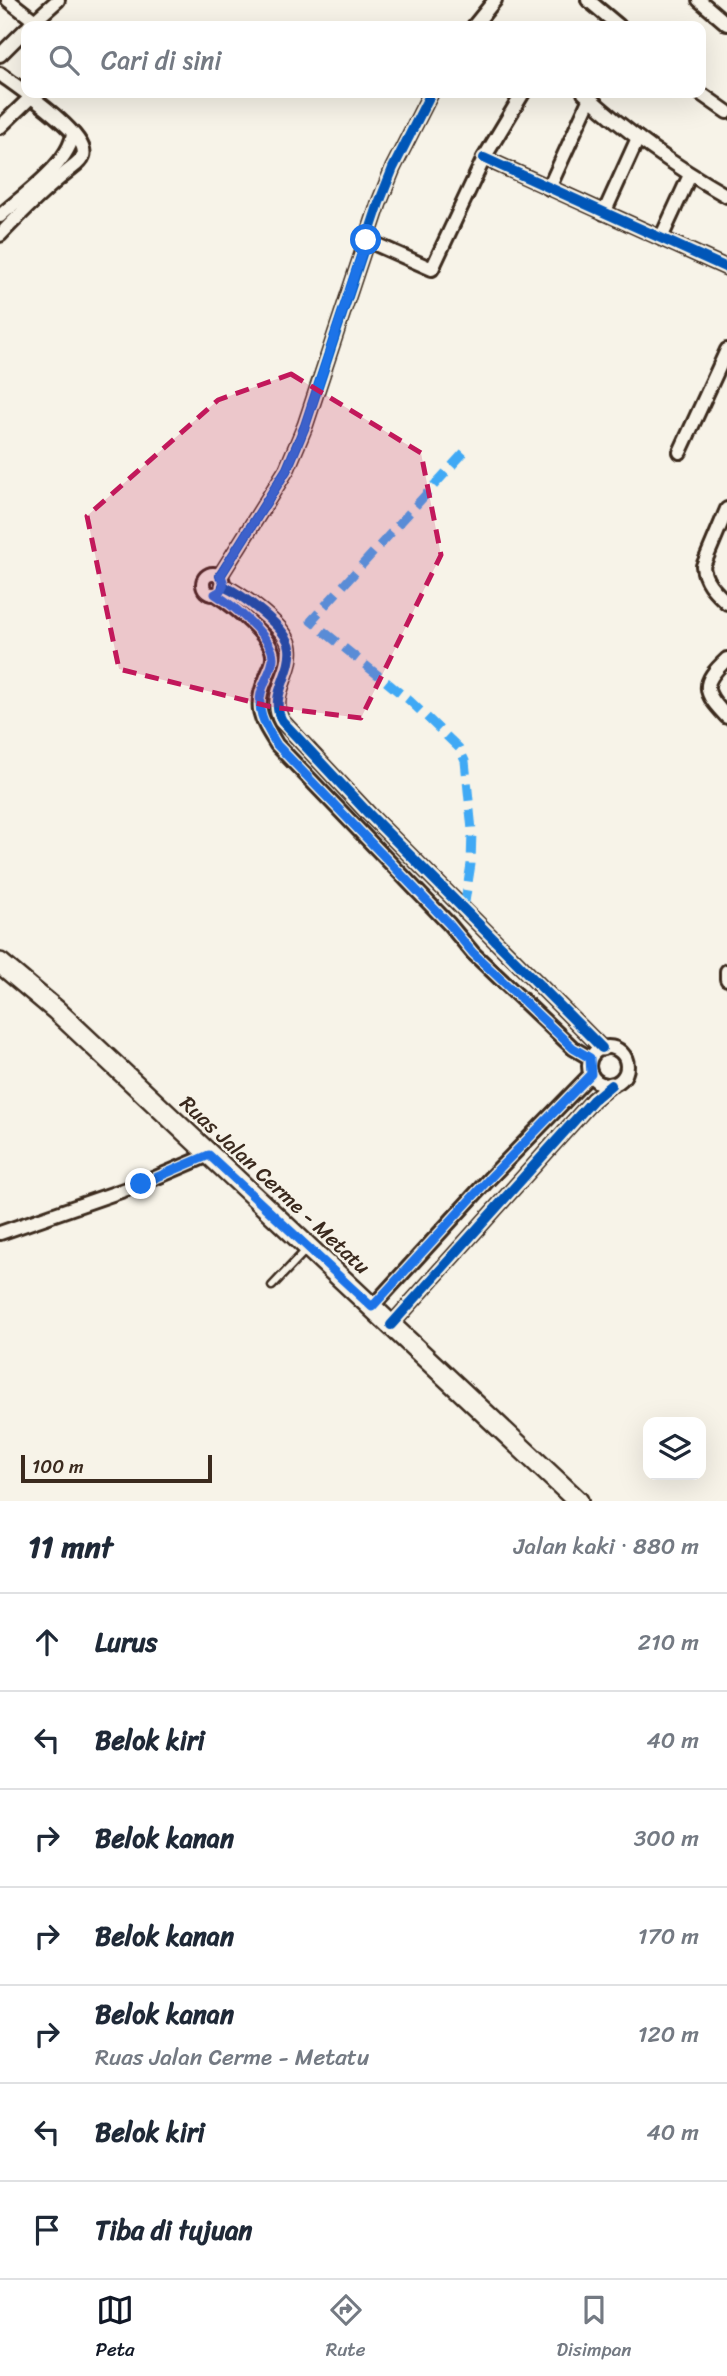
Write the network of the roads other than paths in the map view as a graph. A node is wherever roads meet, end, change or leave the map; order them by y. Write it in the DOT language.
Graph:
graph roads {
  1 [pos="8,0"];
  2 [pos="58,0"];
  3 [pos="495,0"];
  4 [pos="588,0"];
  5 [pos="699,0"];
  6 [pos="26,21"];
  7 [pos="34,21"];
  8 [pos="478,21"];
  9 [pos="613,21"];
  10 [pos="727,24"];
  11 [pos="21,34"];
  12 [pos="0,55"];
  13 [pos="0,74"];
  14 [pos="21,91"];
  15 [pos="706,97"];
  16 [pos="30,98"];
  17 [pos="428,98"];
  18 [pos="520,98"];
  19 [pos="586,98"];
  20 [pos="589,98"];
  21 [pos="727,112"];
  22 [pos="0,127"];
  23 [pos="73,134"];
  24 [pos="638,138"];
  25 [pos="484,158"];
  26 [pos="690,175"];
  27 [pos="549,188"];
  28 [pos="727,196"];
  29 [pos="604,212"];
  30 [pos="0,216"];
  31 [pos="0,235"];
  32 [pos="661,238"];
  33 [pos="366,240"];
  34 [pos="727,268"];
  35 [pos="727,350"];
  36 [pos="680,452"];
  37 [pos="727,509"];
  38 [pos="220,585"];
  39 [pos="727,603"];
  40 [pos="727,659"];
  41 [pos="727,717"];
  42 [pos="464,908"];
  43 [pos="449,924"];
  44 [pos="0,963"];
  45 [pos="727,971"];
  46 [pos="727,979"];
  47 [pos="602,1048"];
  48 [pos="590,1058"];
  49 [pos="591,1074"];
  50 [pos="611,1085"];
  51 [pos="209,1155"];
  52 [pos="489,1179"];
  53 [pos="508,1195"];
  54 [pos="0,1233"];
  55 [pos="309,1248"];
  56 [pos="272,1286"];
  57 [pos="372,1307"];
  58 [pos="391,1325"];
  59 [pos="578,1501"];
  1 -- 6 [label="street"];
  2 -- 7 [label="street"];
  3 -- 8 [label="street"];
  4 -- 9 [label="street"];
  5 -- 10 [label="street"];
  11 -- 12 [label="street"];
  13 -- 14 [label="street"];
  15 -- 21 [label="street"];
  16 -- 22 [label="street"];
  16 -- 23 [label="street"];
  17 -- 33 [label="street"];
  18 -- 25 [label="street"];
  19 -- 27 [label="street"];
  20 -- 24 [label="street"];
  23 -- 30 [label="street"];
  23 -- 31 [label="street"];
  24 -- 26 [label="street"];
  24 -- 29 [label="street"];
  25 -- 27 [label="street"];
  25 -- 33 [label="street"];
  26 -- 28 [label="street"];
  26 -- 32 [label="street"];
  27 -- 29 [label="street"];
  29 -- 32 [label="street"];
  32 -- 34 [label="street"];
  33 -- 38 [label="street"];
  35 -- 36 [label="street"];
  37 -- 39 [label="street"];
  38 -- 42 [label="street"];
  38 -- 43 [label="street"];
  40 -- 41 [label="street"];
  42 -- 43 [label="street"];
  42 -- 47 [label="street"];
  43 -- 48 [label="street"];
  44 -- 51 [label="main road, Ruas Jalan Cerme - Metatu"];
  45 -- 46 [label="street"];
  47 -- 48 [label="street"];
  47 -- 50 [label="street"];
  48 -- 49 [label="street"];
  49 -- 50 [label="street"];
  49 -- 52 [label="street"];
  50 -- 53 [label="street"];
  51 -- 54 [label="street"];
  51 -- 55 [label="main road, Ruas Jalan Cerme - Metatu"];
  52 -- 53 [label="street"];
  52 -- 57 [label="street"];
  53 -- 58 [label="street"];
  55 -- 56 [label="lane"];
  55 -- 57 [label="main road, Ruas Jalan Cerme - Metatu"];
  57 -- 58 [label="main road, Ruas Jalan Cerme - Metatu"];
  58 -- 59 [label="main road, Ruas Jalan Cerme - Metatu"];
}
